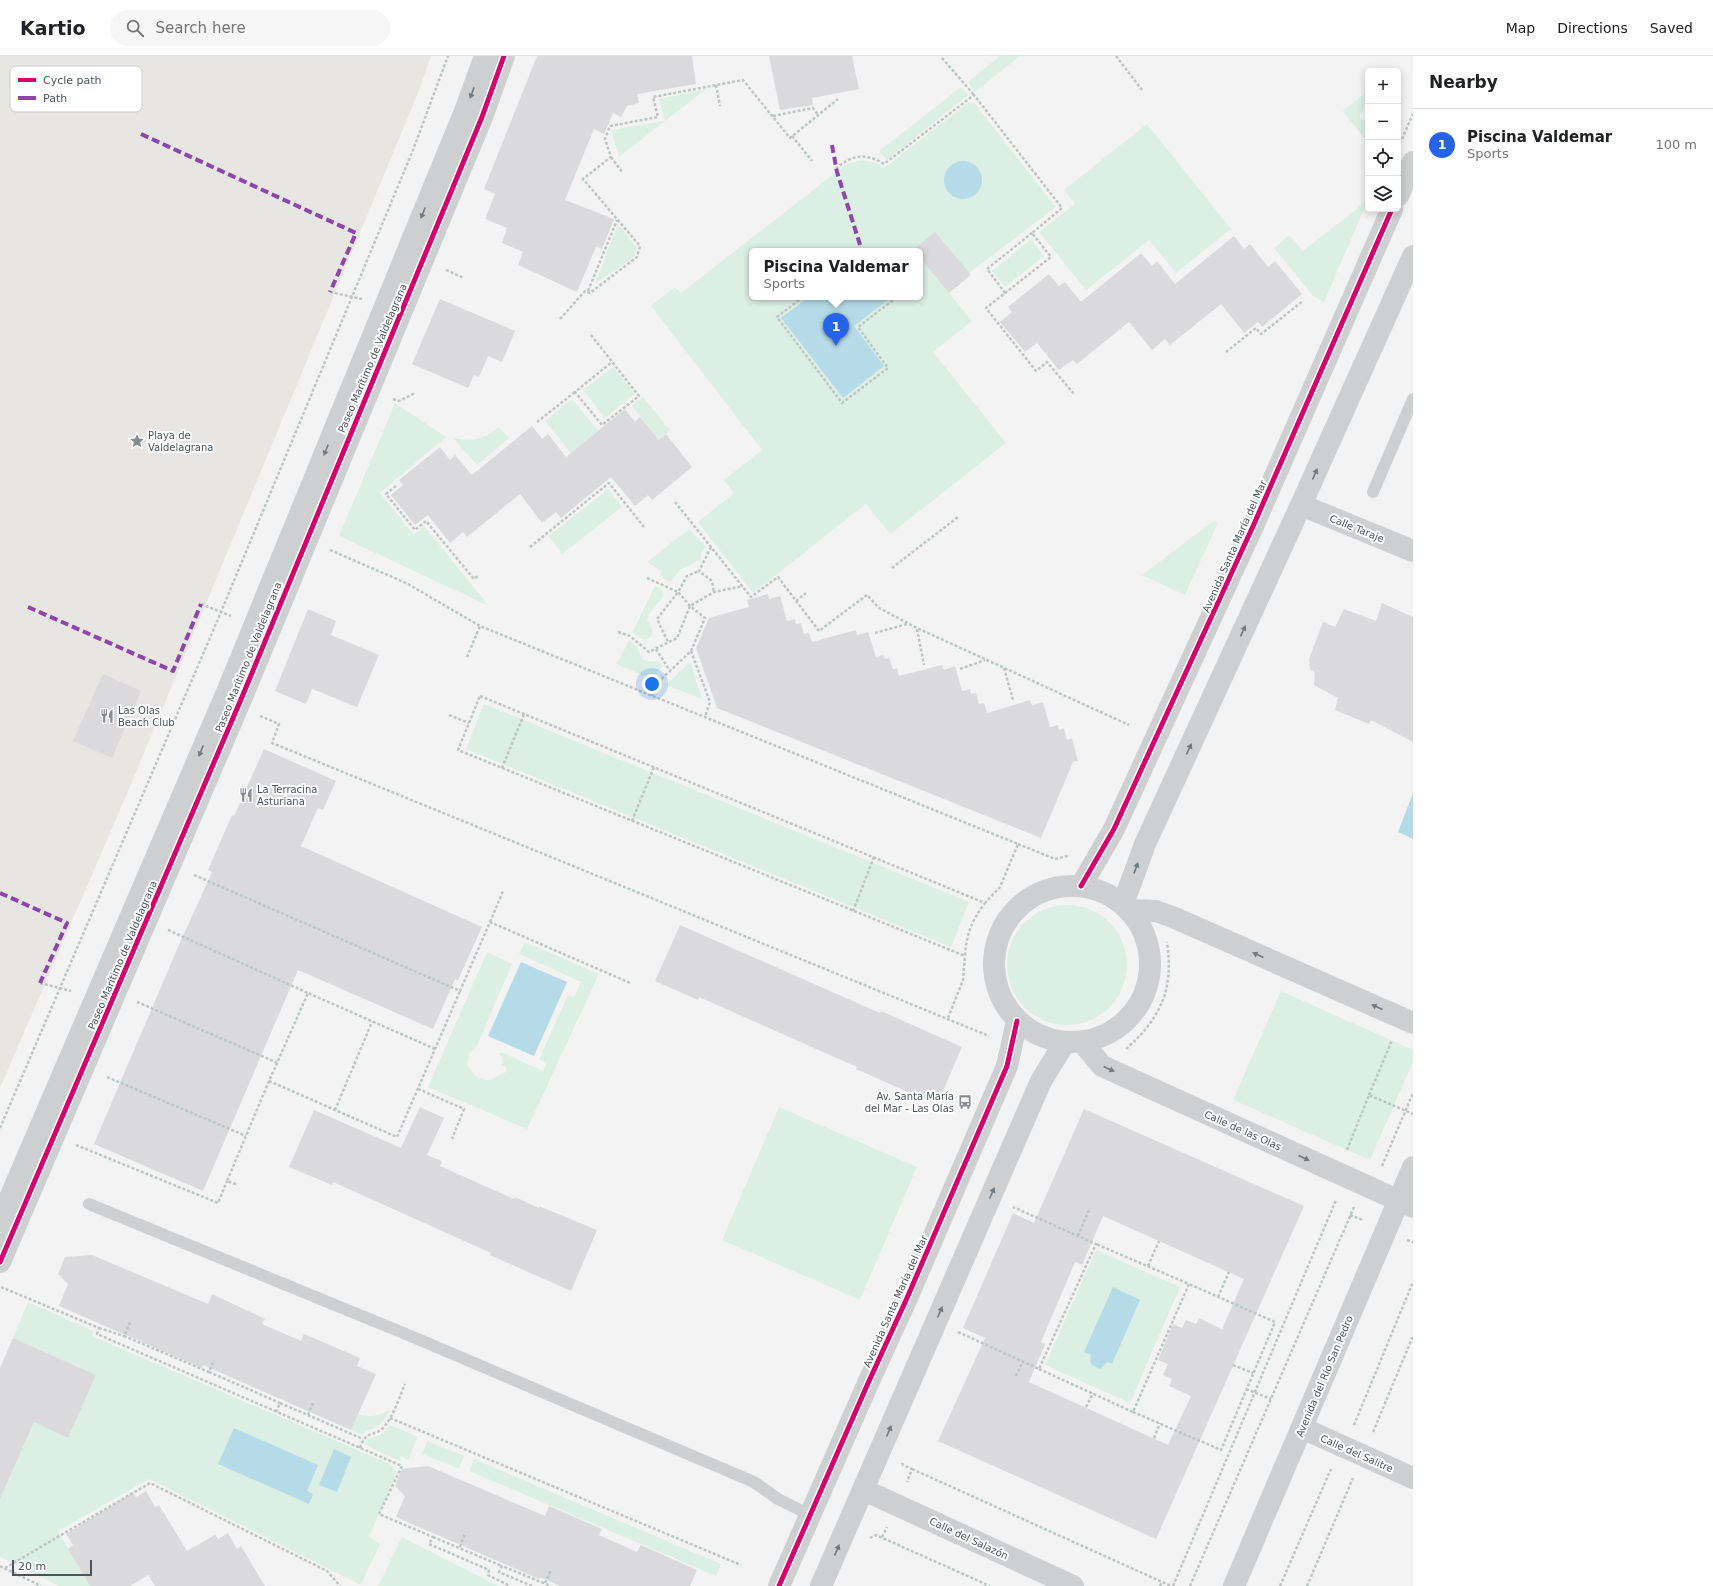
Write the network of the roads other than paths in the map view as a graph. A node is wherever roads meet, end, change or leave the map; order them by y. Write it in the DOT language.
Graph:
graph roads {
  1 [pos="485,56"];
  2 [pos="504,56"];
  3 [pos="1413,162"];
  4 [pos="1401,189"];
  5 [pos="1391,212"];
  6 [pos="1413,256"];
  7 [pos="1413,399"];
  8 [pos="1373,492"];
  9 [pos="1301,505"];
  10 [pos="1413,551"];
  11 [pos="1081,886"];
  12 [pos="1126,907"];
  13 [pos="1017,1020"];
  14 [pos="1413,1023"];
  15 [pos="1073,1042"];
  16 [pos="1413,1166"];
  17 [pos="89,1204"];
  18 [pos="1406,1204"];
  19 [pos="0,1221"];
  20 [pos="0,1262"];
  21 [pos="1302,1428"];
  22 [pos="1413,1478"];
  23 [pos="864,1490"];
  24 [pos="810,1515"];
  25 [pos="779,1586"];
  26 [pos="821,1586"];
  27 [pos="1074,1586"];
  28 [pos="1234,1586"];
  1 -- 19 [label="street, Paseo Marítimo de Valdelagrana, one-way"];
  2 -- 20 [label="street, Paseo Marítimo de Valdelagrana"];
  3 -- 4 [label="street"];
  5 -- 11 [label="street, Avenida Santa María del Mar"];
  9 -- 6 [label="street, one-way"];
  7 -- 8 [label="lane"];
  9 -- 10 [label="street, Calle Taraje"];
  12 -- 9 [label="street, one-way"];
  11 -- 12 [label="street"];
  11 -- 13 [label="street"];
  14 -- 12 [label="street, one-way"];
  12 -- 15 [label="street"];
  13 -- 15 [label="street"];
  13 -- 24 [label="street, Avenida Santa María del Mar"];
  15 -- 18 [label="street, Calle de las Olas, one-way"];
  23 -- 15 [label="street, one-way"];
  16 -- 18 [label="street, Avenida del Río San Pedro"];
  17 -- 24 [label="lane"];
  18 -- 21 [label="street, Avenida del Río San Pedro"];
  21 -- 22 [label="street, Calle del Salitre"];
  21 -- 28 [label="street, Avenida del Río San Pedro"];
  26 -- 23 [label="street, one-way"];
  23 -- 27 [label="street, Calle del Salazón"];
  24 -- 25 [label="street, Avenida Santa María del Mar"];
}
